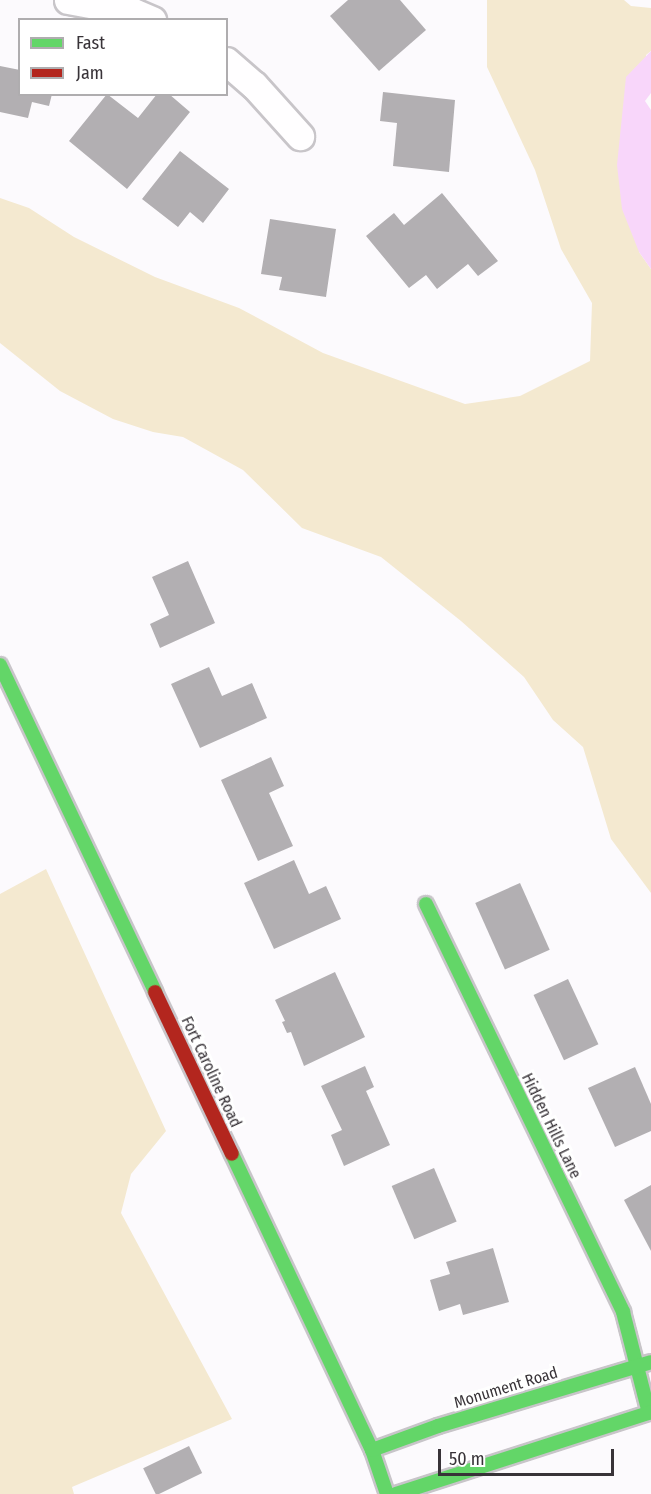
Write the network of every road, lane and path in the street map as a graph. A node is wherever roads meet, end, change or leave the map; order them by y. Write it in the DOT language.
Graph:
graph roads {
  1 [pos="68,0"];
  2 [pos="147,18"];
  3 [pos="228,63"];
  4 [pos="300,136"];
  5 [pos="0,665"];
  6 [pos="426,904"];
  7 [pos="644,1364"];
  8 [pos="650,1412"];
  9 [pos="372,1450"];
  10 [pos="387,1494"];
  11 [pos="396,1494"];
  1 -- 2 [label="street"];
  3 -- 4 [label="street"];
  5 -- 9 [label="street, Fort Caroline Road"];
  6 -- 7 [label="street, Hidden Hills Lane"];
  7 -- 8 [label="street, Hidden Hills Lane"];
  7 -- 9 [label="street, Monument Road"];
  8 -- 11 [label="street"];
  9 -- 10 [label="street, Fort Caroline Road"];
}
